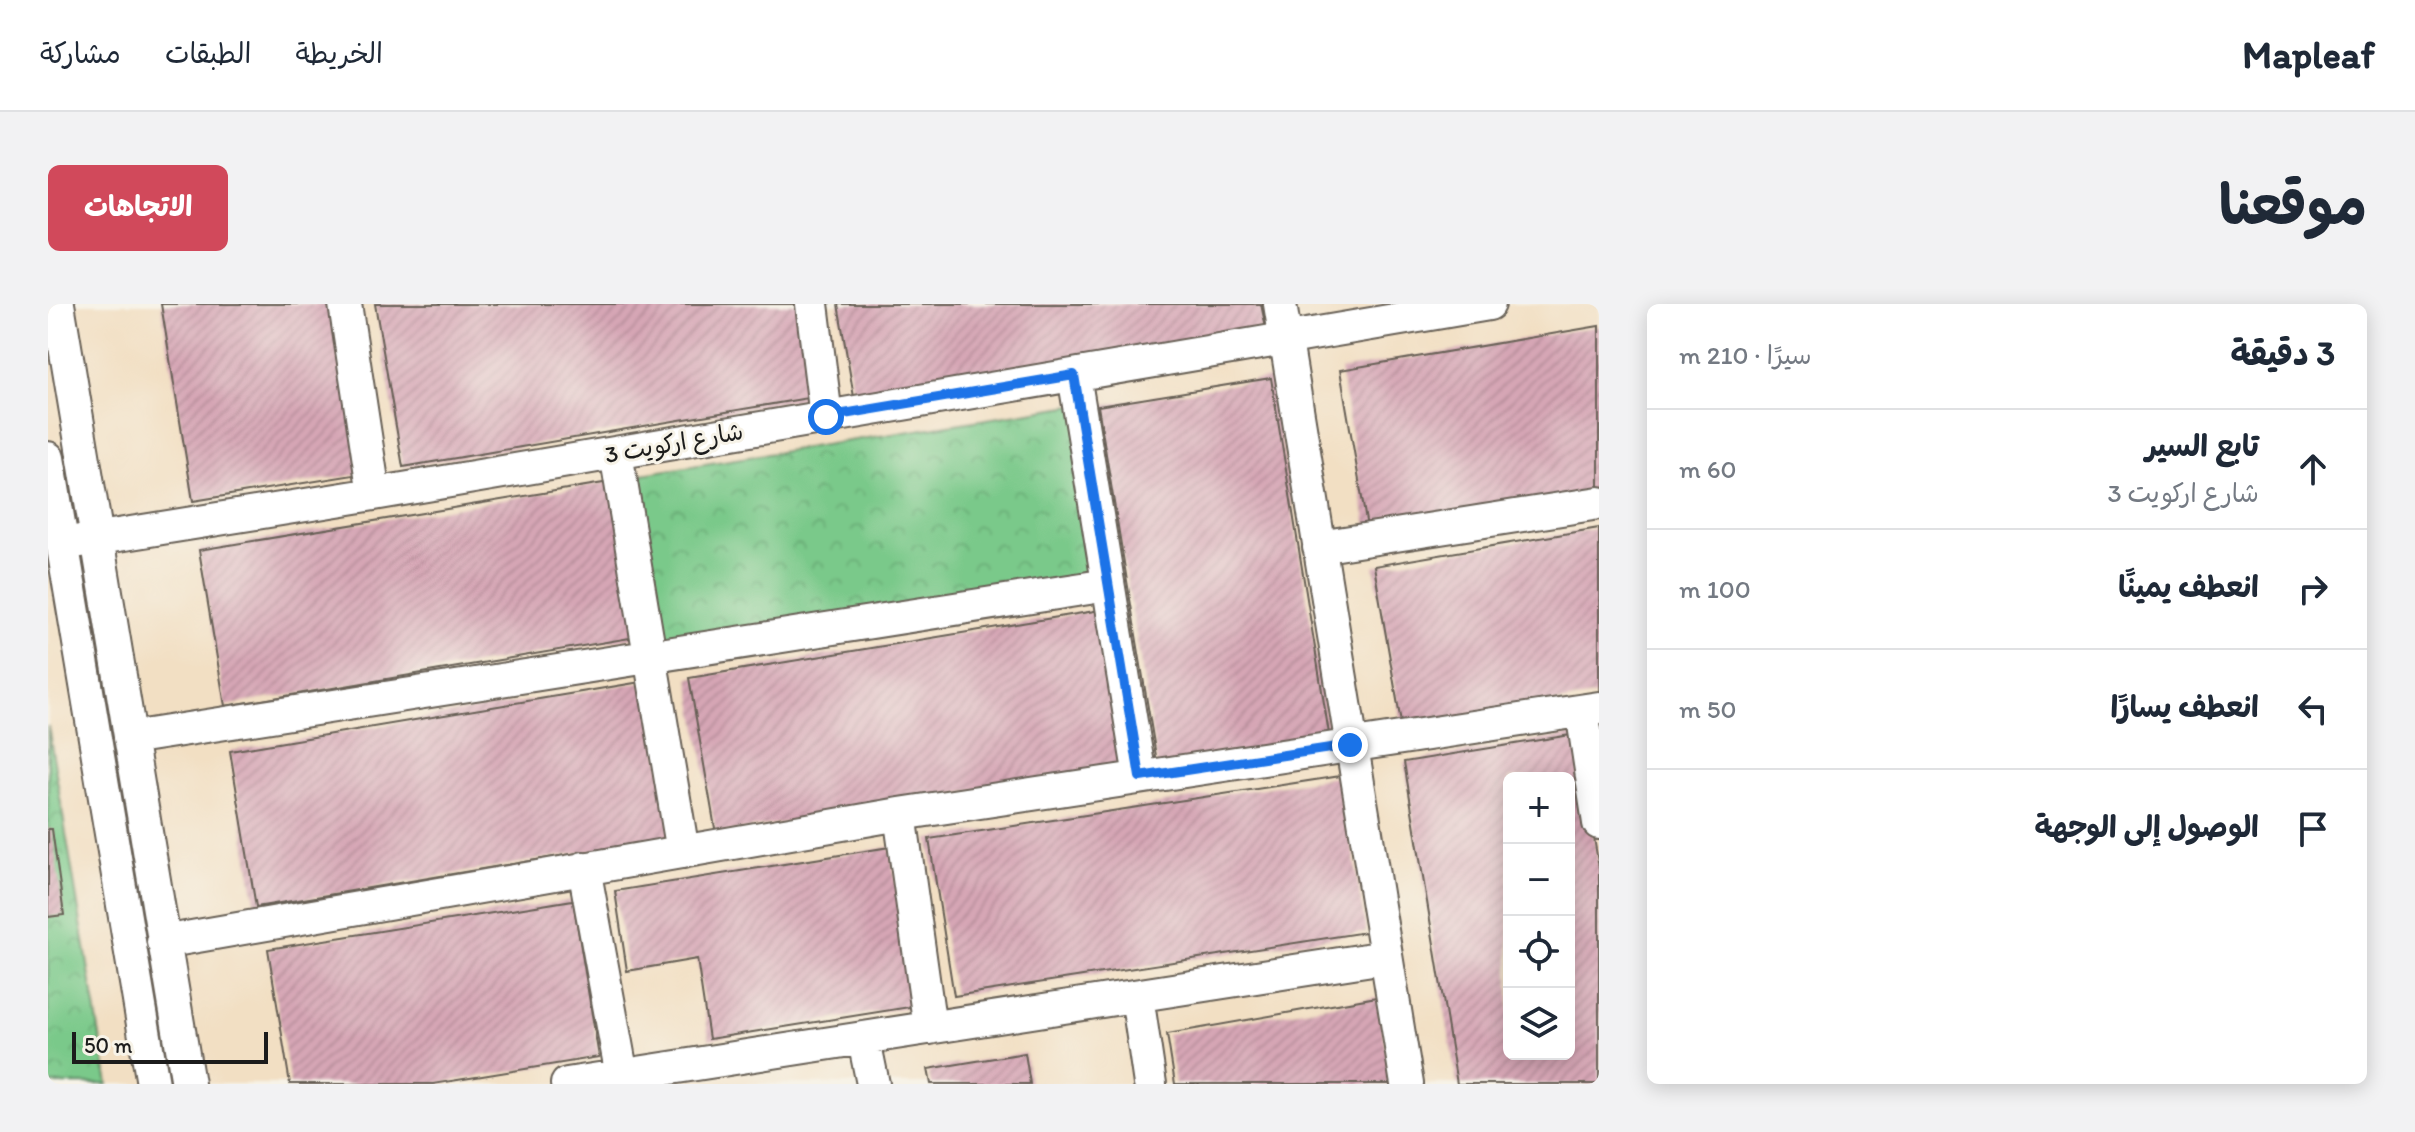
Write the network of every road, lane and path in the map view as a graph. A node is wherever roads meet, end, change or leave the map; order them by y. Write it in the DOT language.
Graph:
graph roads {
  1 [pos="58,304"];
  2 [pos="345,304"];
  3 [pos="812,304"];
  4 [pos="1280,304"];
  5 [pos="1489,304"];
  6 [pos="1285,339"];
  7 [pos="1074,375"];
  8 [pos="826,417"];
  9 [pos="616,453"];
  10 [pos="48,458"];
  11 [pos="374,494"];
  12 [pos="1599,503"];
  13 [pos="99,538"];
  14 [pos="62,544"];
  15 [pos="1319,547"];
  16 [pos="1108,585"];
  17 [pos="650,659"];
  18 [pos="1590,710"];
  19 [pos="130,738"];
  20 [pos="1350,745"];
  21 [pos="1140,777"];
  22 [pos="900,814"];
  23 [pos="1599,823"];
  24 [pos="683,852"];
  25 [pos="584,868"];
  26 [pos="163,942"];
  27 [pos="1385,957"];
  28 [pos="1137,996"];
  29 [pos="930,1028"];
  30 [pos="864,1040"];
  31 [pos="622,1076"];
  32 [pos="153,1084"];
  33 [pos="188,1084"];
  34 [pos="567,1084"];
  35 [pos="873,1084"];
  36 [pos="1150,1084"];
  37 [pos="1407,1084"];
  1 -- 13 [label="street"];
  2 -- 11 [label="street"];
  3 -- 8 [label="street"];
  4 -- 6 [label="street"];
  5 -- 6 [label="street, شارع اركويت 3"];
  6 -- 7 [label="street, شارع اركويت 3"];
  6 -- 15 [label="street"];
  7 -- 8 [label="street, شارع اركويت 3"];
  7 -- 16 [label="street"];
  8 -- 9 [label="street, شارع اركويت 3"];
  9 -- 11 [label="street, شارع اركويت 3"];
  9 -- 17 [label="street"];
  10 -- 14 [label="street"];
  11 -- 13 [label="street, شارع اركويت 3"];
  12 -- 15 [label="street"];
  13 -- 14 [label="street, شارع اركويت 3"];
  13 -- 19 [label="street"];
  14 -- 32 [label="street"];
  15 -- 20 [label="street"];
  16 -- 17 [label="street"];
  16 -- 21 [label="street"];
  17 -- 19 [label="street"];
  17 -- 24 [label="street"];
  18 -- 20 [label="street"];
  18 -- 23 [label="street"];
  19 -- 26 [label="street"];
  20 -- 21 [label="street"];
  20 -- 27 [label="street"];
  21 -- 22 [label="street"];
  22 -- 24 [label="street"];
  22 -- 29 [label="street"];
  24 -- 25 [label="street"];
  25 -- 26 [label="street"];
  25 -- 31 [label="street"];
  26 -- 33 [label="street"];
  27 -- 28 [label="street"];
  27 -- 37 [label="street"];
  28 -- 29 [label="street"];
  28 -- 36 [label="street"];
  29 -- 30 [label="street"];
  30 -- 31 [label="street"];
  30 -- 35 [label="street"];
  31 -- 34 [label="street"];
}
